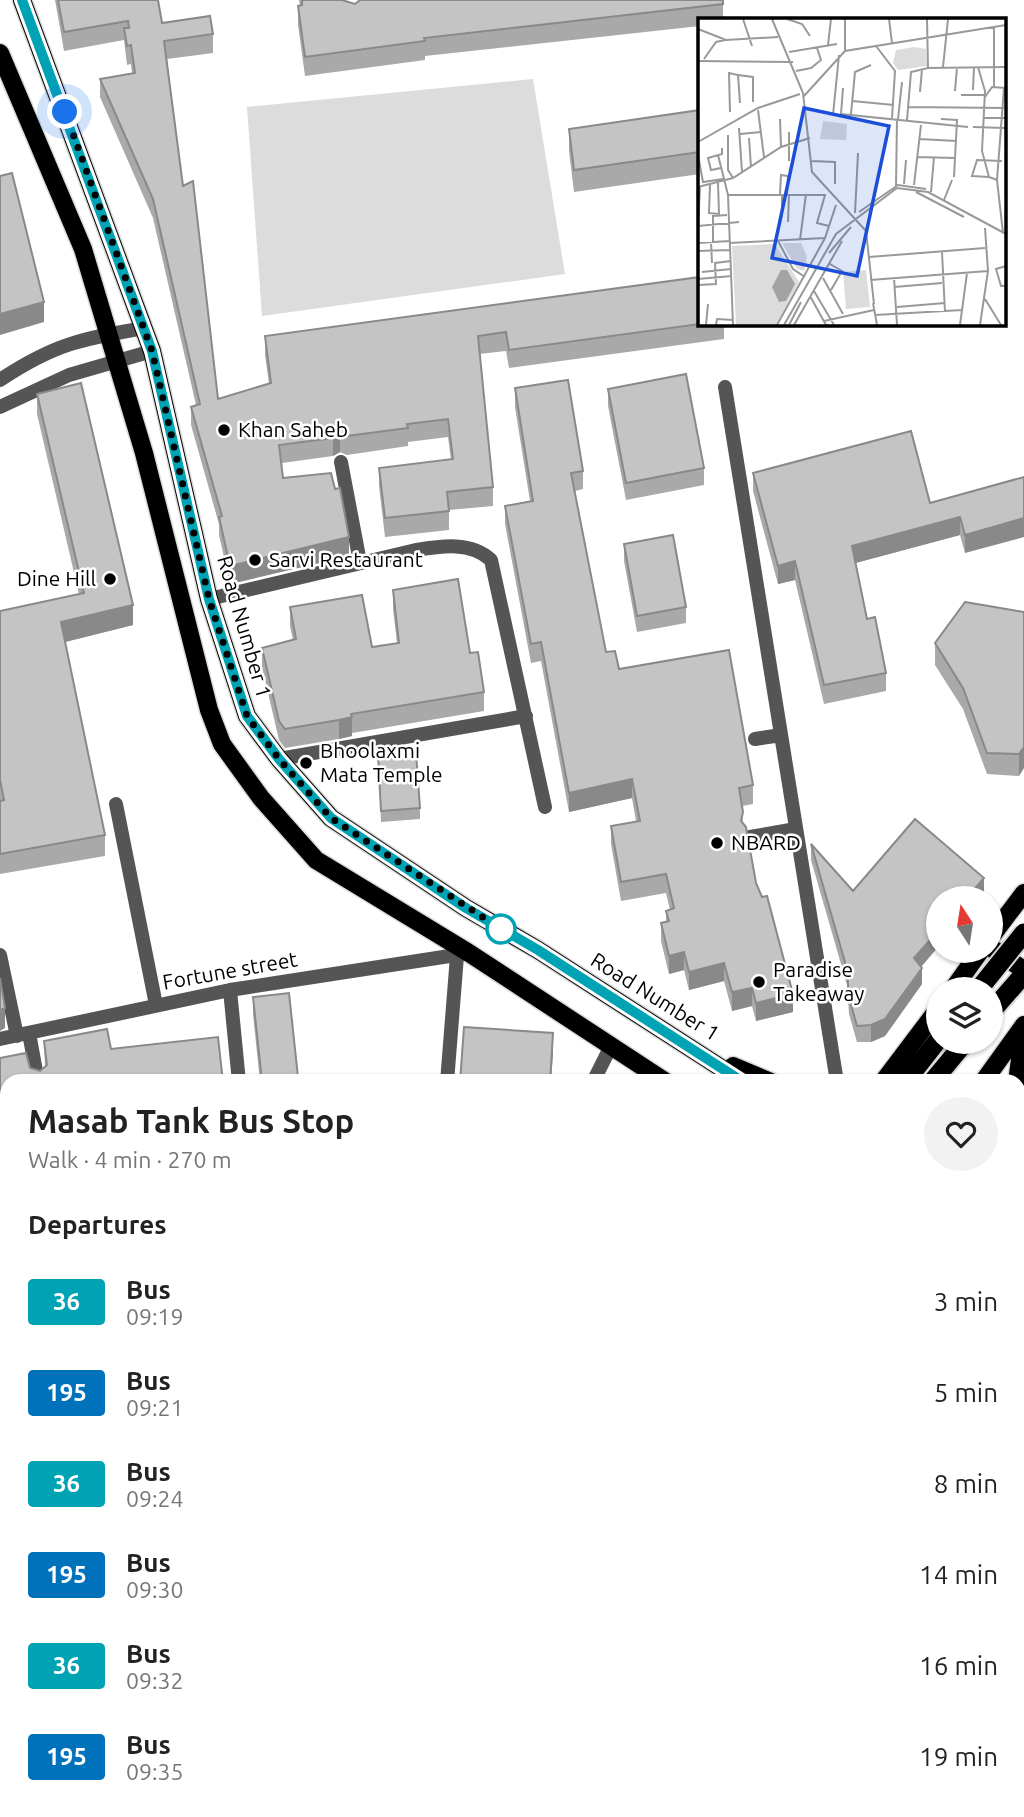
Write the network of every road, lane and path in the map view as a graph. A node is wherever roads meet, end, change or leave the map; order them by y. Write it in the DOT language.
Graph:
graph roads {
  1 [pos="22,0"];
  2 [pos="0,52"];
  3 [pos="144,328"];
  4 [pos="109,334"];
  5 [pos="152,351"];
  6 [pos="116,362"];
  7 [pos="0,380"];
  8 [pos="725,387"];
  9 [pos="0,407"];
  10 [pos="341,462"];
  11 [pos="360,562"];
  12 [pos="209,599"];
  13 [pos="526,716"];
  14 [pos="781,735"];
  15 [pos="755,739"];
  16 [pos="279,759"];
  17 [pos="116,804"];
  18 [pos="545,807"];
  19 [pos="796,829"];
  20 [pos="750,837"];
  21 [pos="1024,892"];
  22 [pos="1003,920"];
  23 [pos="1024,933"];
  24 [pos="463,954"];
  25 [pos="0,955"];
  26 [pos="1003,957"];
  27 [pos="1024,972"];
  28 [pos="989,977"];
  29 [pos="230,990"];
  30 [pos="1003,997"];
  31 [pos="156,1005"];
  32 [pos="926,1027"];
  33 [pos="1024,1027"];
  34 [pos="23,1035"];
  35 [pos="0,1040"];
  36 [pos="611,1046"];
  37 [pos="692,1047"];
  38 [pos="926,1050"];
  39 [pos="955,1054"];
  40 [pos="35,1074"];
  41 [pos="238,1074"];
  42 [pos="448,1074"];
  43 [pos="597,1074"];
  44 [pos="654,1074"];
  45 [pos="731,1074"];
  46 [pos="753,1074"];
  47 [pos="836,1074"];
  48 [pos="896,1074"];
  49 [pos="898,1074"];
  50 [pos="939,1074"];
  51 [pos="989,1074"];
  52 [pos="1018,1074"];
  1 -- 3 [label="main road, Road Number 1"];
  2 -- 4 [label="main road"];
  3 -- 4 [label="street"];
  3 -- 5 [label="main road, Road Number 1"];
  4 -- 6 [label="main road"];
  4 -- 7 [label="street"];
  5 -- 6 [label="street"];
  5 -- 12 [label="main road, Road Number 1"];
  6 -- 9 [label="street"];
  6 -- 24 [label="main road"];
  8 -- 14 [label="street"];
  10 -- 11 [label="street"];
  11 -- 12 [label="street"];
  11 -- 13 [label="street"];
  12 -- 16 [label="main road, Road Number 1"];
  13 -- 16 [label="street"];
  13 -- 18 [label="street"];
  14 -- 15 [label="street"];
  14 -- 19 [label="street"];
  16 -- 37 [label="main road, Road Number 1"];
  17 -- 31 [label="street"];
  19 -- 20 [label="street"];
  19 -- 47 [label="street"];
  21 -- 22 [label="main road"];
  23 -- 28 [label="highway, bridge"];
  24 -- 29 [label="street, Fortune street"];
  24 -- 36 [label="main road"];
  24 -- 42 [label="street"];
  25 -- 34 [label="street"];
  26 -- 27 [label="main road"];
  27 -- 30 [label="highway"];
  29 -- 31 [label="street, Fortune street"];
  29 -- 41 [label="street"];
  31 -- 34 [label="street, Fortune street"];
  32 -- 48 [label="main road"];
  33 -- 51 [label="main road"];
  33 -- 52 [label="main road"];
  34 -- 35 [label="street, Fortune street"];
  34 -- 40 [label="street"];
  36 -- 43 [label="street"];
  36 -- 44 [label="main road"];
  37 -- 45 [label="main road, Road Number 1"];
  37 -- 46 [label="main road"];
  38 -- 49 [label="highway"];
  39 -- 50 [label="highway"];
}
